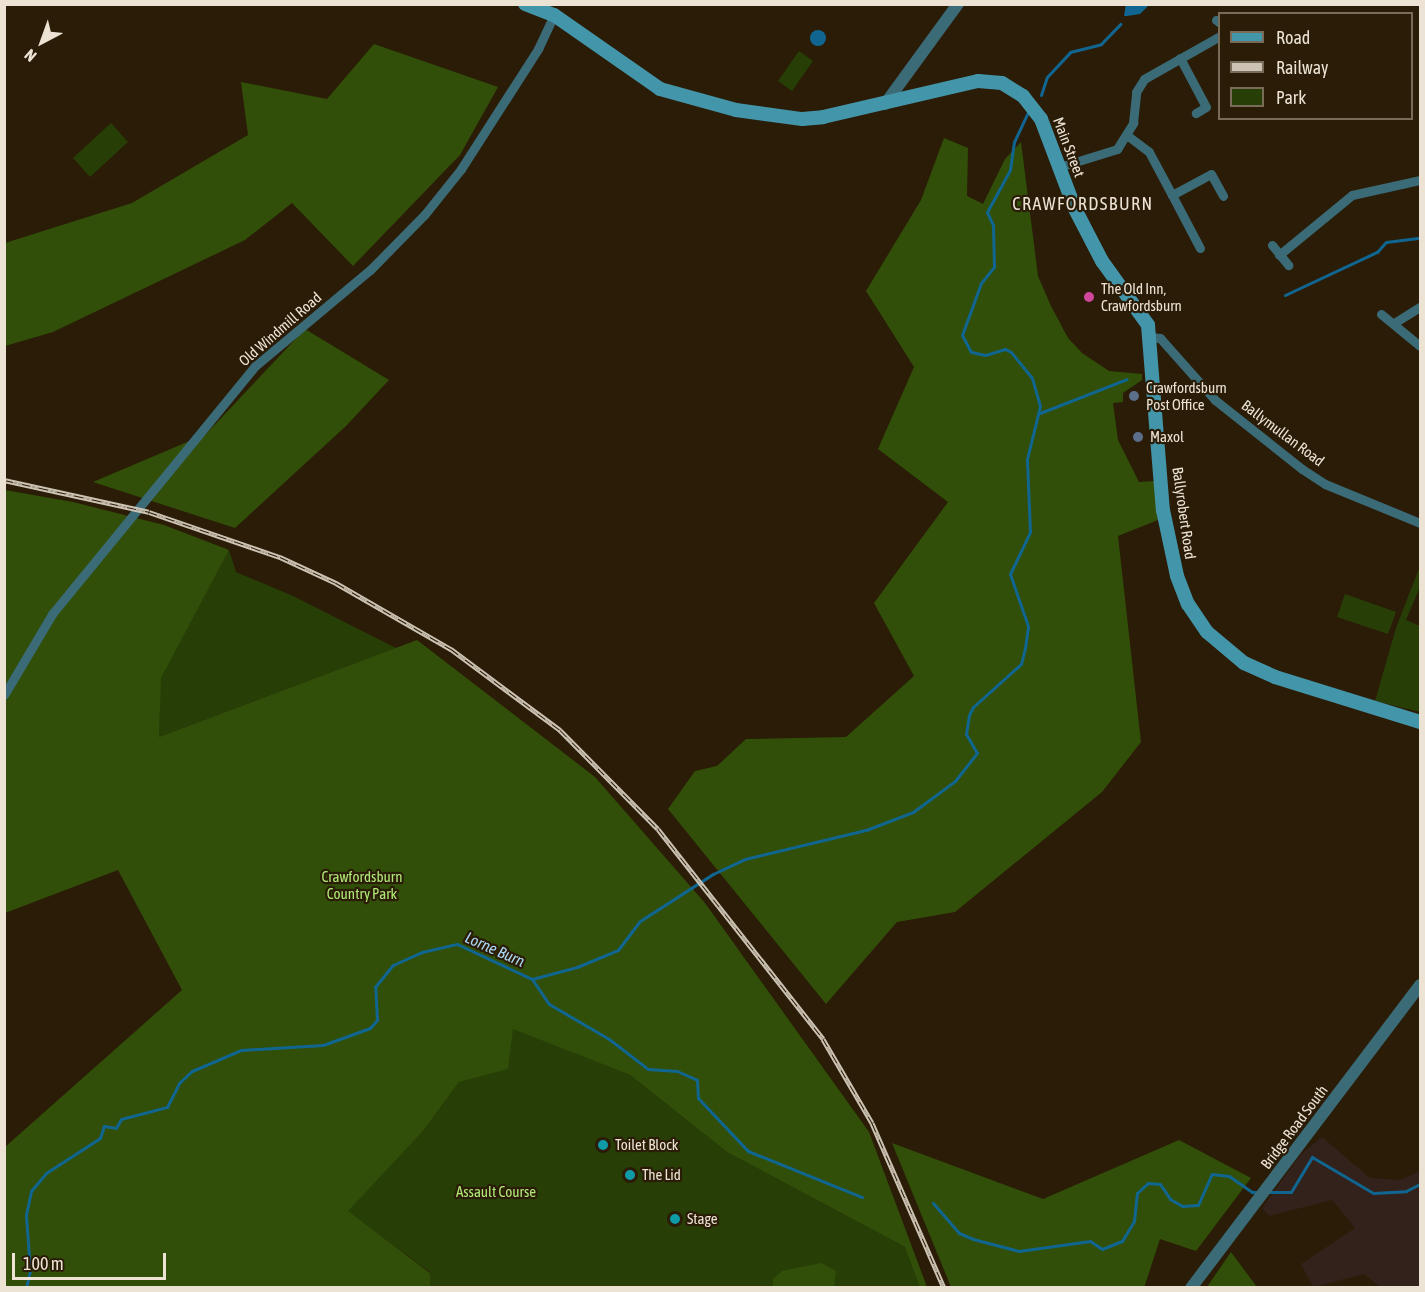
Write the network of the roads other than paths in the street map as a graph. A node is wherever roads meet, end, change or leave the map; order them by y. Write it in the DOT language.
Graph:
graph roads {
  1 [pos="525,4"];
  2 [pos="957,4"];
  3 [pos="554,15"];
  4 [pos="1218,37"];
  5 [pos="1180,58"];
  6 [pos="1216,102"];
  7 [pos="885,104"];
  8 [pos="1206,107"];
  9 [pos="1196,113"];
  10 [pos="1128,136"];
  11 [pos="1059,167"];
  12 [pos="1420,180"];
  13 [pos="1172,195"];
  14 [pos="1223,196"];
  15 [pos="1272,245"];
  16 [pos="1200,248"];
  17 [pos="1280,255"];
  18 [pos="1288,265"];
  19 [pos="1420,307"];
  20 [pos="1381,314"];
  21 [pos="1394,323"];
  22 [pos="1150,337"];
  23 [pos="1420,346"];
  24 [pos="1420,524"];
  25 [pos="4,695"];
  26 [pos="1420,722"];
  27 [pos="1420,985"];
  28 [pos="1191,1287"];
  1 -- 3 [label="main road, Main Street"];
  2 -- 7 [label="street"];
  3 -- 7 [label="main road, Main Street"];
  3 -- 25 [label="street, Old Windmill Road"];
  4 -- 5 [label="street"];
  5 -- 8 [label="street"];
  5 -- 10 [label="street"];
  6 -- 8 [label="street"];
  7 -- 11 [label="main road, Main Street"];
  8 -- 9 [label="street"];
  10 -- 11 [label="street"];
  10 -- 13 [label="street"];
  11 -- 22 [label="main road, Main Street"];
  12 -- 17 [label="street"];
  13 -- 14 [label="street"];
  13 -- 16 [label="street"];
  15 -- 17 [label="street"];
  17 -- 18 [label="street"];
  19 -- 21 [label="street"];
  20 -- 21 [label="street"];
  21 -- 23 [label="street"];
  22 -- 24 [label="street, Ballymullan Road"];
  22 -- 26 [label="main road, Ballyrobert Road"];
  27 -- 28 [label="street, Bridge Road South"];
}
